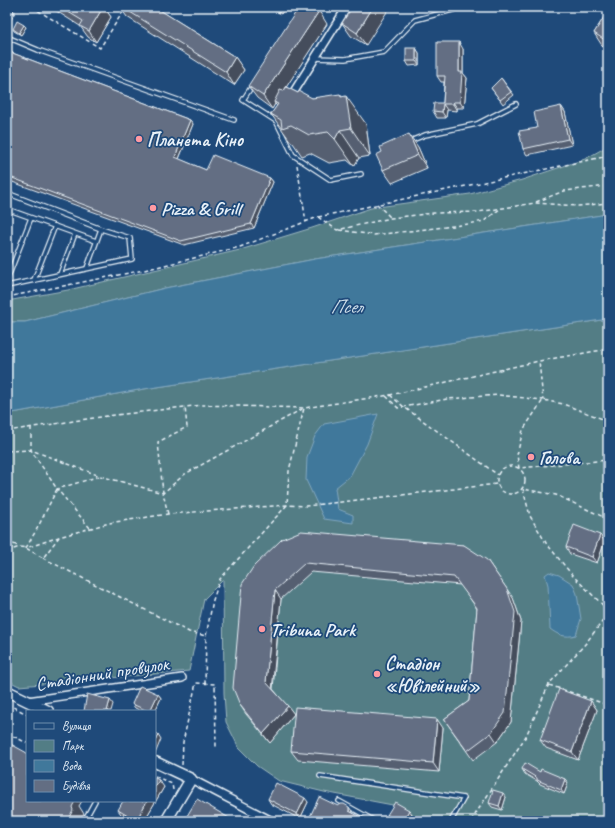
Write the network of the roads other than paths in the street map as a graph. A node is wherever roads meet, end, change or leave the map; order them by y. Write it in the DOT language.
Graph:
graph roads {
  1 [pos="347,7"];
  2 [pos="460,8"];
  3 [pos="7,37"];
  4 [pos="315,58"];
  5 [pos="255,81"];
  6 [pos="287,103"];
  7 [pos="516,104"];
  8 [pos="234,120"];
  9 [pos="403,143"];
  10 [pos="361,174"];
  11 [pos="7,193"];
  12 [pos="8,210"];
  13 [pos="7,216"];
  14 [pos="31,218"];
  15 [pos="55,226"];
  16 [pos="101,229"];
  17 [pos="75,234"];
  18 [pos="96,241"];
  19 [pos="87,268"];
  20 [pos="60,274"];
  21 [pos="7,280"];
  22 [pos="34,280"];
  23 [pos="7,286"];
  24 [pos="182,678"];
  25 [pos="7,691"];
  26 [pos="26,701"];
  27 [pos="46,710"];
  28 [pos="156,762"];
  29 [pos="320,776"];
  30 [pos="191,779"];
  31 [pos="339,801"];
  32 [pos="94,802"];
  33 [pos="84,821"];
  34 [pos="166,821"];
  35 [pos="272,821"];
  36 [pos="375,821"];
  37 [pos="451,821"];
  1 -- 4 [label="street"];
  2 -- 4 [label="lane"];
  3 -- 8 [label="lane"];
  4 -- 6 [label="street"];
  5 -- 10 [label="lane"];
  7 -- 9 [label="lane"];
  11 -- 16 [label="lane"];
  12 -- 13 [label="lane"];
  12 -- 14 [label="lane"];
  14 -- 15 [label="lane"];
  14 -- 21 [label="lane"];
  15 -- 17 [label="lane"];
  15 -- 22 [label="lane"];
  16 -- 18 [label="lane"];
  16 -- 19 [label="lane"];
  17 -- 18 [label="lane"];
  17 -- 20 [label="lane"];
  18 -- 19 [label="lane"];
  19 -- 20 [label="lane"];
  20 -- 22 [label="lane"];
  22 -- 23 [label="lane"];
  24 -- 26 [label="street, Стадіонний провулок"];
  25 -- 26 [label="street"];
  26 -- 27 [label="street"];
  28 -- 30 [label="street"];
  29 -- 37 [label="lane"];
  30 -- 34 [label="street"];
  30 -- 35 [label="street"];
  31 -- 36 [label="lane"];
  32 -- 33 [label="lane"];
}
